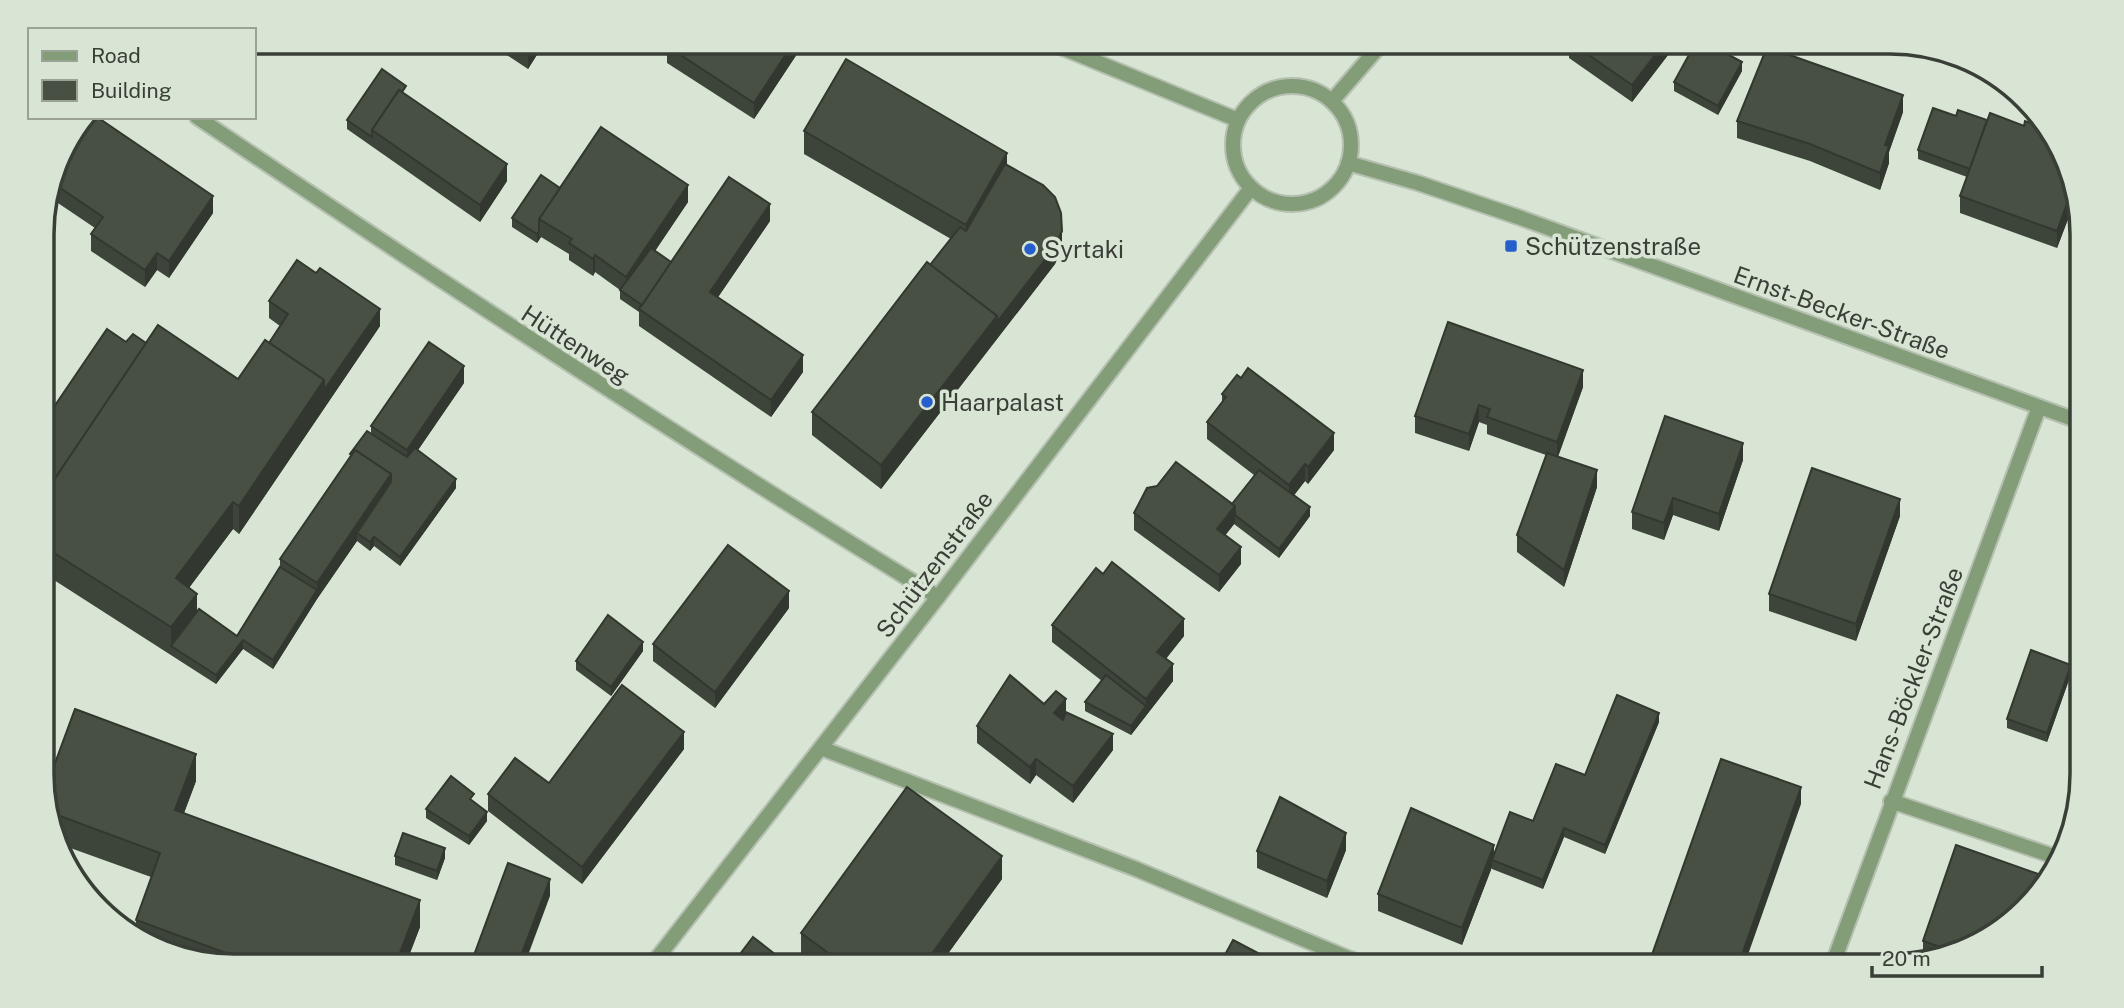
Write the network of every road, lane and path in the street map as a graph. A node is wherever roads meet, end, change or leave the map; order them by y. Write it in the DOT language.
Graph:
graph roads {
  1 [pos="1077,54"];
  2 [pos="1372,54"];
  3 [pos="1332,101"];
  4 [pos="200,119"];
  5 [pos="1238,120"];
  6 [pos="1348,163"];
  7 [pos="1251,188"];
  8 [pos="2039,407"];
  9 [pos="2070,418"];
  10 [pos="938,597"];
  11 [pos="821,748"];
  12 [pos="1891,801"];
  13 [pos="2050,855"];
  14 [pos="1328,953"];
  15 [pos="1837,953"];
  16 [pos="660,954"];
  1 -- 5 [label="street"];
  2 -- 3 [label="street"];
  3 -- 5 [label="street"];
  3 -- 6 [label="street"];
  4 -- 10 [label="street, Hüttenweg"];
  5 -- 7 [label="street"];
  6 -- 7 [label="street"];
  6 -- 8 [label="street, Ernst-Becker-Straße"];
  7 -- 10 [label="street, Schützenstraße"];
  8 -- 9 [label="street, Ernst-Becker-Straße"];
  8 -- 12 [label="street, Hans-Böckler-Straße"];
  10 -- 11 [label="street, Schützenstraße"];
  11 -- 14 [label="street"];
  11 -- 16 [label="street, Schützenstraße"];
  12 -- 13 [label="street"];
  12 -- 15 [label="street, Hans-Böckler-Straße"];
}
